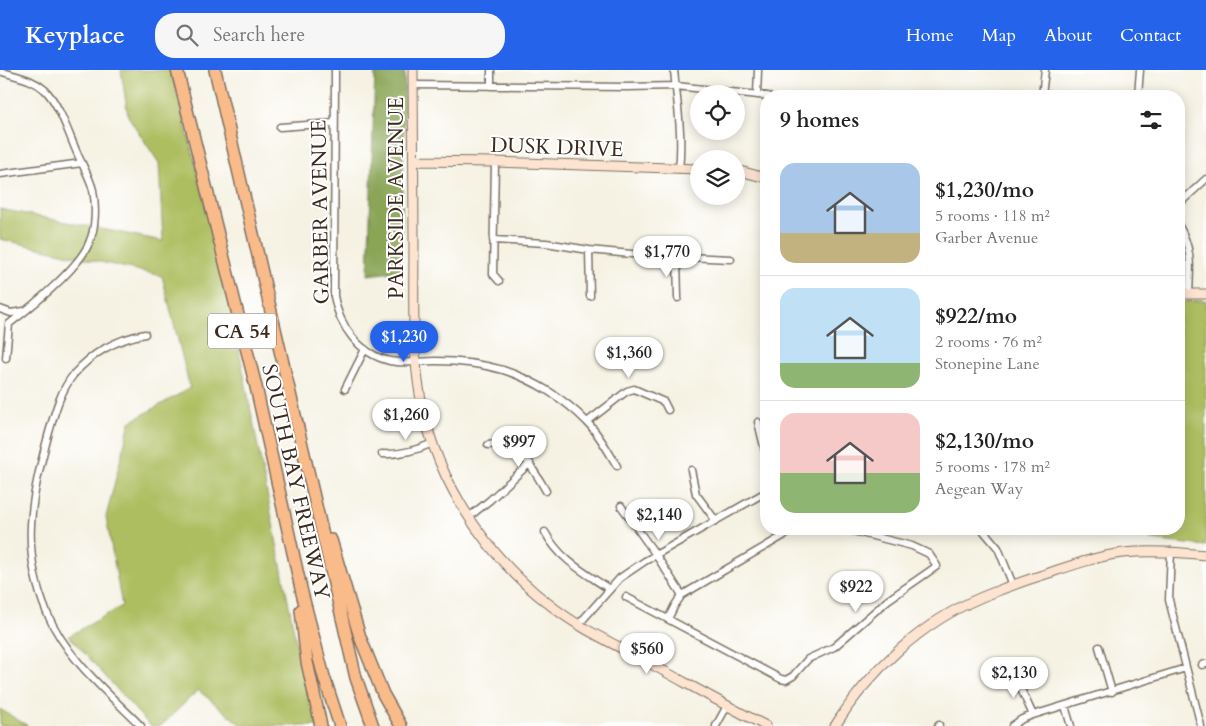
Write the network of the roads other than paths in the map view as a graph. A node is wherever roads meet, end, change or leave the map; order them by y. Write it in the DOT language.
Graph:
graph roads {
  1 [pos="177,70"];
  2 [pos="215,70"];
  3 [pos="335,70"];
  4 [pos="413,70"];
  5 [pos="491,70"];
  6 [pos="674,70"];
  7 [pos="758,70"];
  8 [pos="1045,70"];
  9 [pos="1140,70"];
  10 [pos="0,71"];
  11 [pos="413,85"];
  12 [pos="491,86"];
  13 [pos="676,86"];
  14 [pos="1043,90"];
  15 [pos="1138,90"];
  16 [pos="757,95"];
  17 [pos="760,95"];
  18 [pos="334,123"];
  19 [pos="280,127"];
  20 [pos="414,161"];
  21 [pos="495,162"];
  22 [pos="82,163"];
  23 [pos="679,169"];
  24 [pos="690,169"];
  25 [pos="745,172"];
  26 [pos="0,174"];
  27 [pos="760,176"];
  28 [pos="1206,179"];
  29 [pos="1185,198"];
  30 [pos="1185,237"];
  31 [pos="493,240"];
  32 [pos="589,250"];
  33 [pos="677,257"];
  34 [pos="731,259"];
  35 [pos="499,281"];
  36 [pos="1185,294"];
  37 [pos="1189,294"];
  38 [pos="1206,294"];
  39 [pos="590,296"];
  40 [pos="678,298"];
  41 [pos="0,309"];
  42 [pos="27,310"];
  43 [pos="145,334"];
  44 [pos="365,349"];
  45 [pos="6,358"];
  46 [pos="416,361"];
  47 [pos="345,389"];
  48 [pos="668,410"];
  49 [pos="587,422"];
  50 [pos="758,422"];
  51 [pos="760,430"];
  52 [pos="432,443"];
  53 [pos="488,445"];
  54 [pos="302,448"];
  55 [pos="382,454"];
  56 [pos="530,464"];
  57 [pos="617,466"];
  58 [pos="691,470"];
  59 [pos="546,491"];
  60 [pos="760,495"];
  61 [pos="621,506"];
  62 [pos="468,517"];
  63 [pos="716,521"];
  64 [pos="545,532"];
  65 [pos="786,535"];
  66 [pos="867,535"];
  67 [pos="987,535"];
  68 [pos="871,536"];
  69 [pos="1171,551"];
  70 [pos="656,555"];
  71 [pos="1206,555"];
  72 [pos="1013,585"];
  73 [pos="609,589"];
  74 [pos="302,593"];
  75 [pos="682,595"];
  76 [pos="626,597"];
  77 [pos="668,619"];
  78 [pos="579,624"];
  79 [pos="1099,647"];
  80 [pos="1186,668"];
  81 [pos="1014,674"];
  82 [pos="1112,692"];
  83 [pos="728,706"];
  84 [pos="1065,706"];
  85 [pos="1033,715"];
  86 [pos="141,726"];
  87 [pos="321,726"];
  88 [pos="340,726"];
  89 [pos="373,726"];
  90 [pos="400,726"];
  91 [pos="716,726"];
  92 [pos="766,726"];
  93 [pos="836,726"];
  94 [pos="1012,726"];
  95 [pos="1071,726"];
  96 [pos="1201,726"];
  1 -- 74 [label="highway, SOUTH BAY FREEWAY / CA 54"];
  2 -- 54 [label="highway, SOUTH BAY FREEWAY / CA 54"];
  3 -- 18 [label="street, GARBER AVENUE"];
  4 -- 11 [label="main road, PARKSIDE AVENUE"];
  5 -- 12 [label="street"];
  6 -- 13 [label="street"];
  7 -- 16 [label="street"];
  8 -- 14 [label="street"];
  9 -- 15 [label="street"];
  10 -- 22 [label="street"];
  11 -- 12 [label="street"];
  11 -- 20 [label="main road, PARKSIDE AVENUE"];
  12 -- 13 [label="street"];
  13 -- 16 [label="street"];
  13 -- 23 [label="street"];
  16 -- 17 [label="street"];
  18 -- 19 [label="street"];
  18 -- 44 [label="street, GARBER AVENUE"];
  20 -- 21 [label="main road, DUSK DRIVE"];
  20 -- 46 [label="main road, PARKSIDE AVENUE"];
  21 -- 23 [label="main road, DUSK DRIVE"];
  21 -- 31 [label="street"];
  22 -- 26 [label="street"];
  22 -- 42 [label="street"];
  23 -- 24 [label="main road, DUSK DRIVE"];
  25 -- 27 [label="main road"];
  28 -- 29 [label="street"];
  30 -- 37 [label="street"];
  31 -- 32 [label="street"];
  31 -- 35 [label="street"];
  32 -- 33 [label="street"];
  32 -- 39 [label="street"];
  33 -- 34 [label="street"];
  33 -- 40 [label="street"];
  36 -- 37 [label="main road"];
  37 -- 38 [label="main road"];
  41 -- 42 [label="street"];
  42 -- 45 [label="street"];
  43 -- 86 [label="street"];
  44 -- 46 [label="street, GARBER AVENUE"];
  44 -- 47 [label="street"];
  46 -- 49 [label="street, GARBER AVENUE"];
  46 -- 52 [label="main road, PARKSIDE AVENUE"];
  48 -- 49 [label="street"];
  49 -- 57 [label="street, GARBER AVENUE"];
  50 -- 51 [label="street"];
  52 -- 55 [label="street"];
  52 -- 62 [label="main road, PARKSIDE AVENUE"];
  53 -- 56 [label="street"];
  54 -- 89 [label="highway, SOUTH BAY FREEWAY / CA 54"];
  54 -- 90 [label="highway"];
  56 -- 59 [label="street"];
  56 -- 62 [label="street"];
  58 -- 63 [label="street"];
  60 -- 63 [label="street"];
  61 -- 70 [label="street"];
  62 -- 78 [label="main road, PARKSIDE AVENUE"];
  63 -- 70 [label="street"];
  64 -- 73 [label="street"];
  65 -- 75 [label="street"];
  66 -- 68 [label="street"];
  67 -- 72 [label="street"];
  68 -- 77 [label="street"];
  69 -- 71 [label="main road"];
  69 -- 72 [label="main road"];
  69 -- 80 [label="street"];
  70 -- 73 [label="street"];
  70 -- 75 [label="street"];
  72 -- 93 [label="main road"];
  73 -- 78 [label="street"];
  74 -- 87 [label="highway"];
  74 -- 88 [label="highway, SOUTH BAY FREEWAY / CA 54"];
  75 -- 77 [label="street"];
  76 -- 77 [label="street"];
  78 -- 83 [label="main road, PARKSIDE AVENUE"];
  79 -- 82 [label="street"];
  80 -- 82 [label="street"];
  80 -- 96 [label="street"];
  81 -- 85 [label="street"];
  82 -- 84 [label="street"];
  83 -- 91 [label="street"];
  83 -- 92 [label="main road, PARKSIDE AVENUE"];
  84 -- 85 [label="street"];
  84 -- 95 [label="street"];
  85 -- 94 [label="street"];
}
